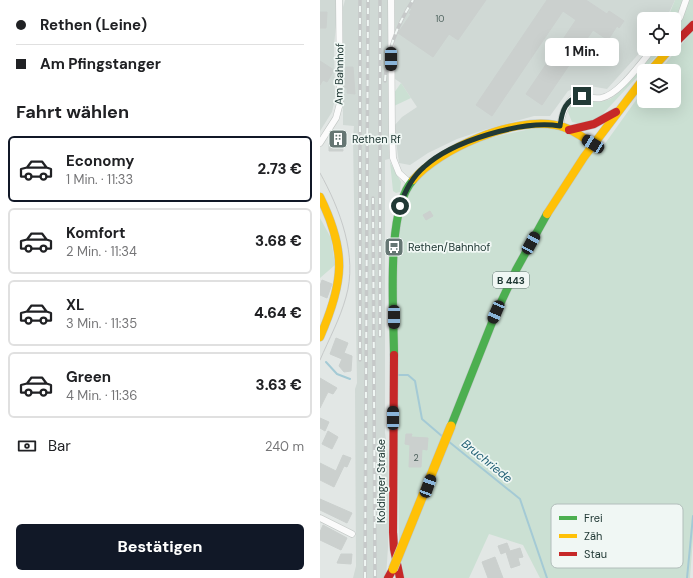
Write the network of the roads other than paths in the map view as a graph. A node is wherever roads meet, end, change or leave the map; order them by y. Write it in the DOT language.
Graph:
graph roads {
  1 [pos="340,0"];
  2 [pos="391,0"];
  3 [pos="686,0"];
  4 [pos="681,14"];
  5 [pos="693,25"];
  6 [pos="681,37"];
  7 [pos="647,56"];
  8 [pos="664,56"];
  9 [pos="656,64"];
  10 [pos="637,87"];
  11 [pos="618,111"];
  12 [pos="560,126"];
  13 [pos="569,130"];
  14 [pos="320,143"];
  15 [pos="593,144"];
  16 [pos="410,183"];
  17 [pos="320,197"];
  18 [pos="320,337"];
  19 [pos="320,518"];
  20 [pos="352,534"];
  21 [pos="388,578"];
  22 [pos="400,578"];
  1 -- 14 [label="street, Am Bahnhof"];
  2 -- 16 [label="street"];
  3 -- 4 [label="street"];
  5 -- 6 [label="street"];
  7 -- 12 [label="street"];
  8 -- 9 [label="street"];
  10 -- 11 [label="street, B 443"];
  11 -- 13 [label="street"];
  11 -- 15 [label="street, B 443"];
  12 -- 13 [label="street, Koldinger Straße"];
  12 -- 16 [label="street, Koldinger Straße"];
  13 -- 15 [label="street, Koldinger Straße"];
  15 -- 21 [label="street, B 443, bridge"];
  16 -- 22 [label="street, Koldinger Straße"];
  17 -- 18 [label="street"];
  19 -- 20 [label="street"];
}
